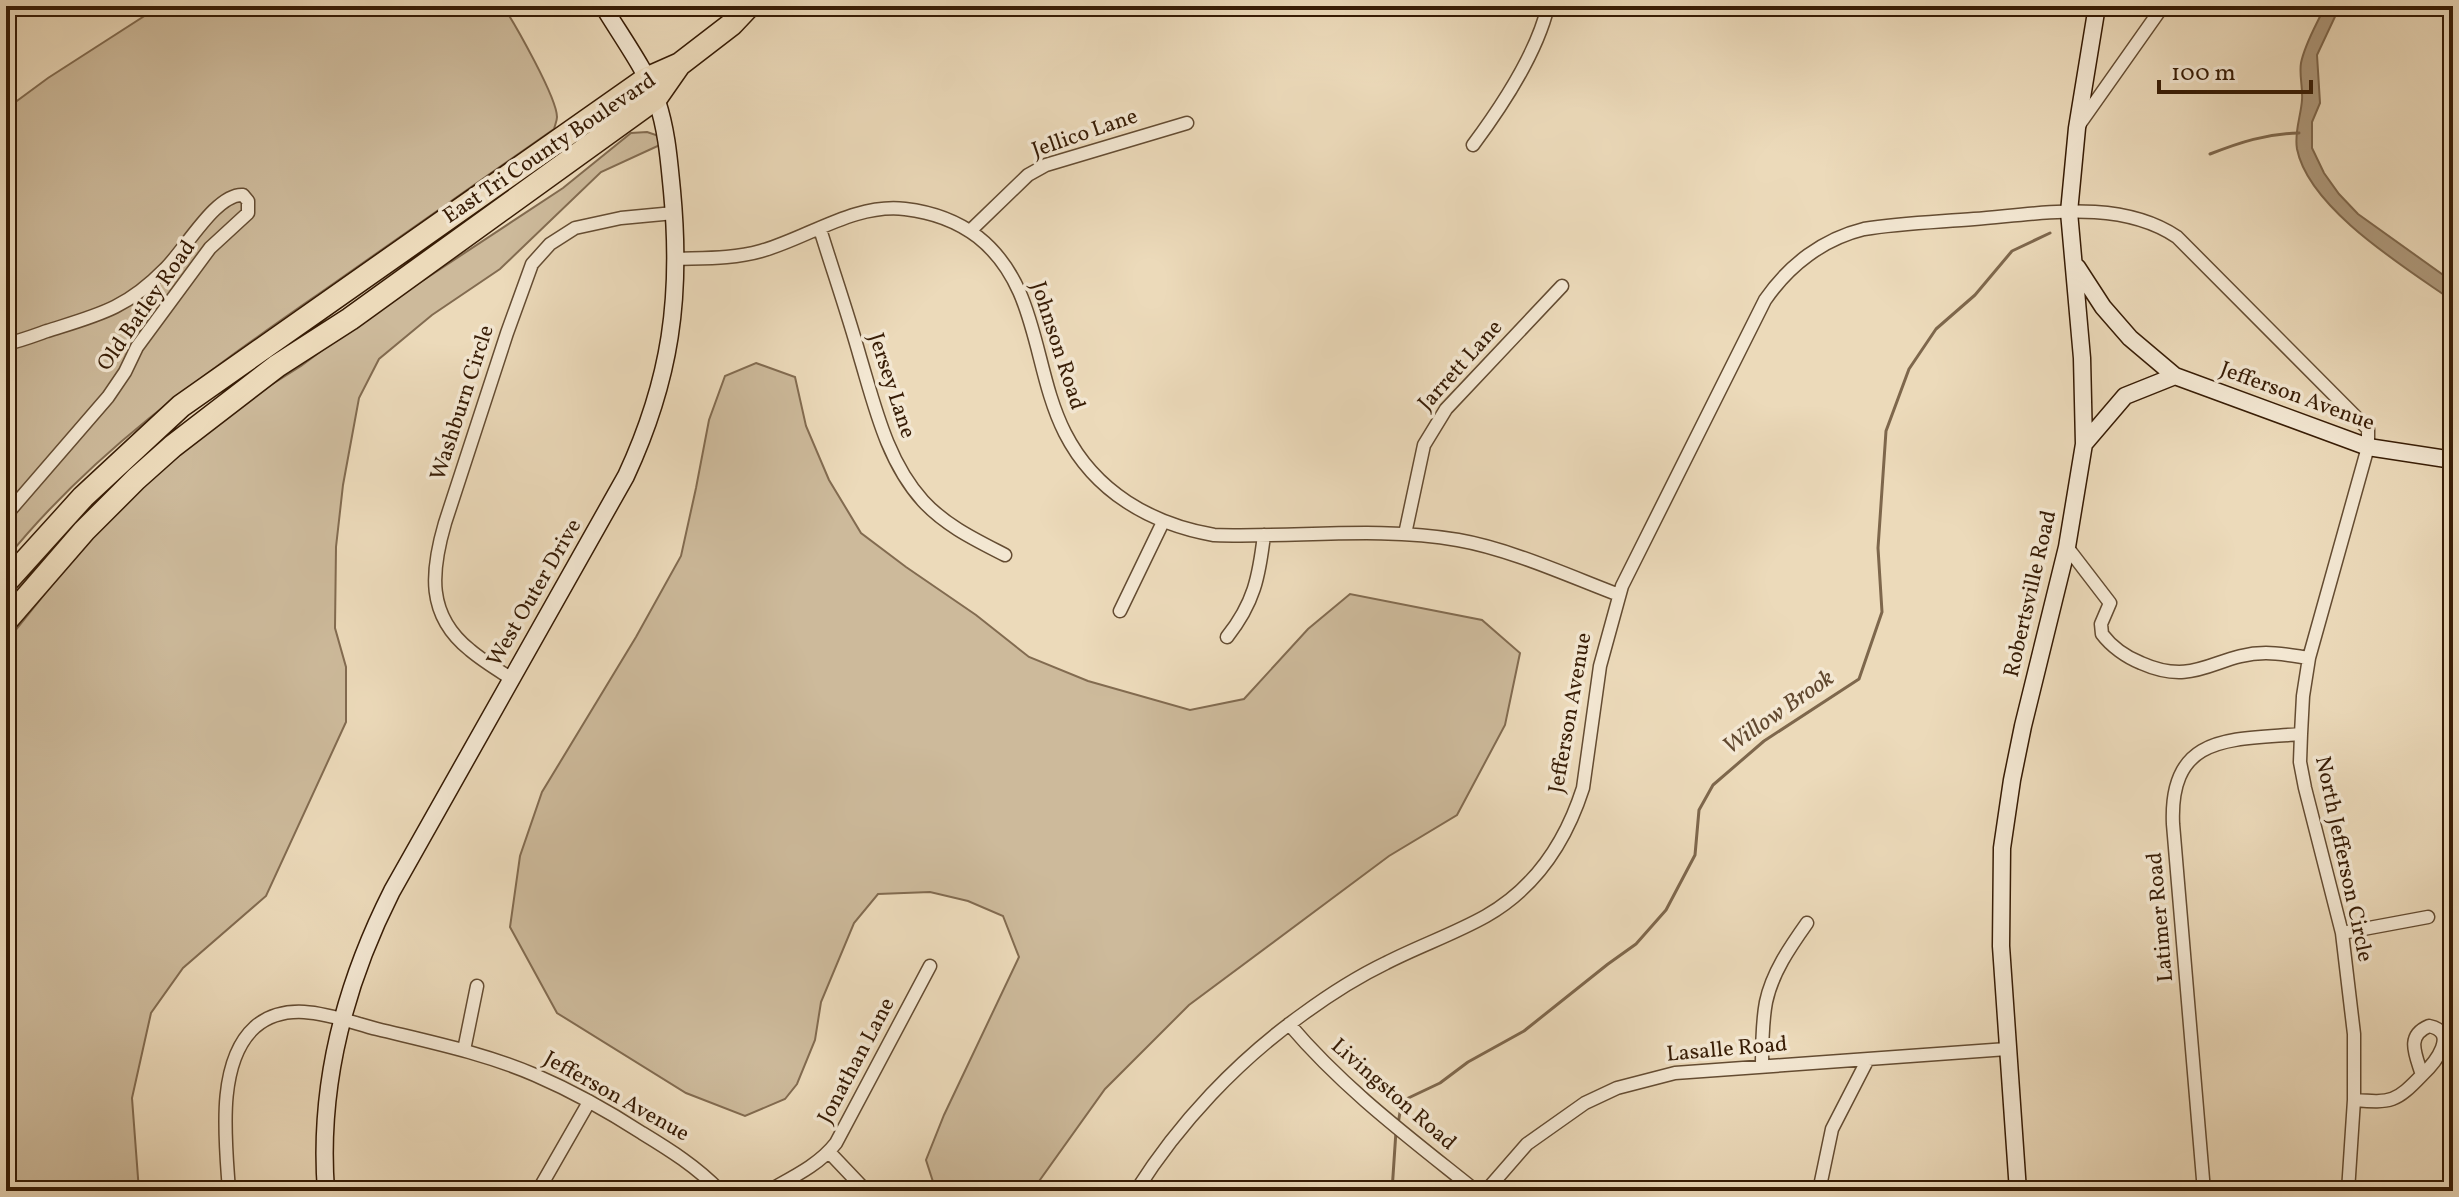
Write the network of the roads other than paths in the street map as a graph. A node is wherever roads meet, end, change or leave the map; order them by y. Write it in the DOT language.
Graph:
graph roads {
  1 [pos="603,6"];
  2 [pos="749,6"];
  3 [pos="1548,6"];
  4 [pos="2097,6"];
  5 [pos="2163,6"];
  6 [pos="651,88"];
  7 [pos="1187,123"];
  8 [pos="2077,128"];
  9 [pos="1473,145"];
  10 [pos="2069,212"];
  11 [pos="674,213"];
  12 [pos="820,229"];
  13 [pos="970,231"];
  14 [pos="676,259"];
  15 [pos="2074,262"];
  16 [pos="1562,286"];
  17 [pos="6,344"];
  18 [pos="2175,376"];
  19 [pos="2084,444"];
  20 [pos="2368,447"];
  21 [pos="2453,460"];
  22 [pos="6,515"];
  23 [pos="1163,522"];
  24 [pos="1405,534"];
  25 [pos="1264,535"];
  26 [pos="2067,547"];
  27 [pos="1005,555"];
  28 [pos="6,582"];
  29 [pos="1619,595"];
  30 [pos="1120,611"];
  31 [pos="6,621"];
  32 [pos="1227,637"];
  33 [pos="2309,658"];
  34 [pos="512,679"];
  35 [pos="2301,734"];
  36 [pos="2428,917"];
  37 [pos="1807,923"];
  38 [pos="2342,933"];
  39 [pos="930,966"];
  40 [pos="477,986"];
  41 [pos="342,1020"];
  42 [pos="1289,1024"];
  43 [pos="2007,1049"];
  44 [pos="464,1050"];
  45 [pos="1868,1059"];
  46 [pos="1762,1066"];
  47 [pos="2422,1075"];
  48 [pos="2354,1100"];
  49 [pos="589,1102"];
  50 [pos="829,1152"];
  51 [pos="229,1191"];
  52 [pos="326,1191"];
  53 [pos="538,1191"];
  54 [pos="720,1191"];
  55 [pos="768,1191"];
  56 [pos="866,1191"];
  57 [pos="1136,1191"];
  58 [pos="1476,1191"];
  59 [pos="1486,1191"];
  60 [pos="1819,1191"];
  61 [pos="2018,1191"];
  62 [pos="2204,1191"];
  63 [pos="2348,1191"];
  1 -- 6 [label="street, West Outer Drive"];
  2 -- 6 [label="highway, East Tri County Boulevard"];
  3 -- 9 [label="street"];
  4 -- 8 [label="street, Robertsville Road"];
  5 -- 8 [label="street"];
  6 -- 11 [label="street, West Outer Drive"];
  6 -- 28 [label="highway, East Tri County Boulevard"];
  6 -- 31 [label="highway, East Tri County Boulevard"];
  7 -- 13 [label="street, Jellico Lane"];
  8 -- 10 [label="street, Robertsville Road"];
  10 -- 15 [label="street, Robertsville Road"];
  10 -- 20 [label="street, Jefferson Avenue"];
  10 -- 29 [label="street, Jefferson Avenue"];
  11 -- 14 [label="street, West Outer Drive"];
  11 -- 34 [label="street, Washburn Circle"];
  12 -- 13 [label="street, Johnson Road"];
  12 -- 14 [label="street, Johnson Road"];
  12 -- 27 [label="street, Jersey Lane"];
  13 -- 23 [label="street, Johnson Road"];
  14 -- 34 [label="street, West Outer Drive"];
  15 -- 18 [label="street, Jefferson Avenue"];
  15 -- 19 [label="street, Robertsville Road"];
  16 -- 24 [label="street, Jarrett Lane"];
  17 -- 22 [label="street, Old Batley Road"];
  18 -- 19 [label="street"];
  18 -- 20 [label="street, Jefferson Avenue"];
  19 -- 26 [label="street, Robertsville Road"];
  20 -- 21 [label="street, Jefferson Avenue"];
  20 -- 33 [label="street, North Jefferson Circle"];
  23 -- 25 [label="street, Johnson Road"];
  23 -- 30 [label="street"];
  24 -- 25 [label="street, Johnson Road"];
  24 -- 29 [label="street, Johnson Road"];
  25 -- 32 [label="street"];
  26 -- 33 [label="street"];
  26 -- 43 [label="street, Robertsville Road"];
  29 -- 42 [label="street, Jefferson Avenue"];
  33 -- 35 [label="street, North Jefferson Circle"];
  34 -- 41 [label="street, West Outer Drive"];
  35 -- 38 [label="street, North Jefferson Circle"];
  35 -- 62 [label="street, Latimer Road"];
  36 -- 38 [label="street"];
  37 -- 46 [label="street"];
  38 -- 48 [label="street, North Jefferson Circle"];
  39 -- 50 [label="street, Jonathan Lane"];
  40 -- 44 [label="street"];
  41 -- 44 [label="street, Jefferson Avenue"];
  41 -- 51 [label="street, Jefferson Avenue"];
  41 -- 52 [label="street, West Outer Drive"];
  42 -- 57 [label="street, Jefferson Avenue"];
  42 -- 58 [label="street, Livingston Road"];
  43 -- 45 [label="street, Lasalle Road"];
  43 -- 61 [label="street, Robertsville Road"];
  44 -- 49 [label="street, Jefferson Avenue"];
  45 -- 46 [label="street, Lasalle Road"];
  45 -- 60 [label="street"];
  46 -- 59 [label="street, Lasalle Road"];
  47 -- 48 [label="street"];
  48 -- 63 [label="street, North Jefferson Circle"];
  49 -- 53 [label="street"];
  49 -- 54 [label="street, Jefferson Avenue"];
  50 -- 55 [label="street, Jonathan Lane"];
  50 -- 56 [label="street"];
}
